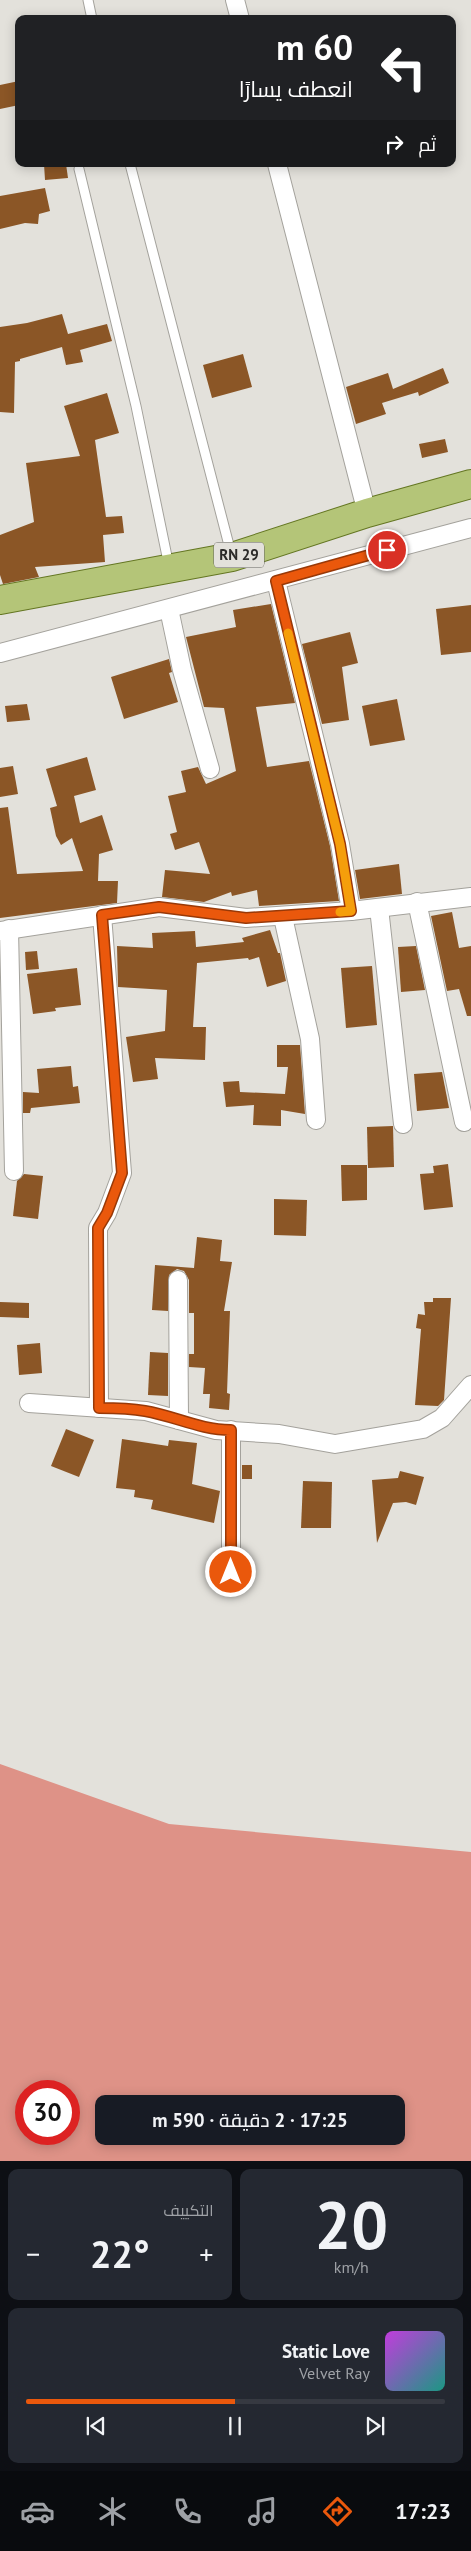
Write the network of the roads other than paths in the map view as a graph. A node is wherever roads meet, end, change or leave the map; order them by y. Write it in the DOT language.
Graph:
graph roads {
  1 [pos="88,0"];
  2 [pos="235,0"];
  3 [pos="91,15"];
  4 [pos="239,15"];
  5 [pos="131,167"];
  6 [pos="278,167"];
  7 [pos="79,169"];
  8 [pos="471,484"];
  9 [pos="367,513"];
  10 [pos="471,528"];
  11 [pos="232,557"];
  12 [pos="170,568"];
  13 [pos="276,581"];
  14 [pos="0,600"];
  15 [pos="169,609"];
  16 [pos="0,653"];
  17 [pos="210,769"];
  18 [pos="471,897"];
  19 [pos="418,902"];
  20 [pos="379,908"];
  21 [pos="351,911"];
  22 [pos="102,915"];
  23 [pos="283,917"];
  24 [pos="4,930"];
  25 [pos="316,1120"];
  26 [pos="464,1122"];
  27 [pos="404,1124"];
  28 [pos="14,1171"];
  29 [pos="178,1280"];
  30 [pos="471,1385"];
  31 [pos="29,1403"];
  32 [pos="99,1408"];
  33 [pos="179,1420"];
  34 [pos="231,1430"];
  35 [pos="231,1572"];
  1 -- 3 [label="lane"];
  2 -- 4 [label="street"];
  5 -- 11 [label="lane"];
  6 -- 9 [label="street"];
  7 -- 12 [label="lane"];
  8 -- 9 [label="main road, RN 29"];
  9 -- 11 [label="main road, RN 29"];
  10 -- 13 [label="street"];
  11 -- 12 [label="main road, RN 29"];
  12 -- 14 [label="main road, RN 29"];
  13 -- 15 [label="street"];
  13 -- 21 [label="street"];
  15 -- 16 [label="street"];
  15 -- 17 [label="street"];
  18 -- 19 [label="street"];
  19 -- 20 [label="street"];
  19 -- 26 [label="street"];
  20 -- 21 [label="street"];
  20 -- 27 [label="street"];
  21 -- 23 [label="street"];
  22 -- 23 [label="street"];
  22 -- 24 [label="street"];
  22 -- 32 [label="street"];
  23 -- 25 [label="street"];
  24 -- 28 [label="street"];
  29 -- 33 [label="street"];
  30 -- 34 [label="street"];
  31 -- 32 [label="street"];
  32 -- 33 [label="street"];
  33 -- 34 [label="street"];
  34 -- 35 [label="street"];
}
